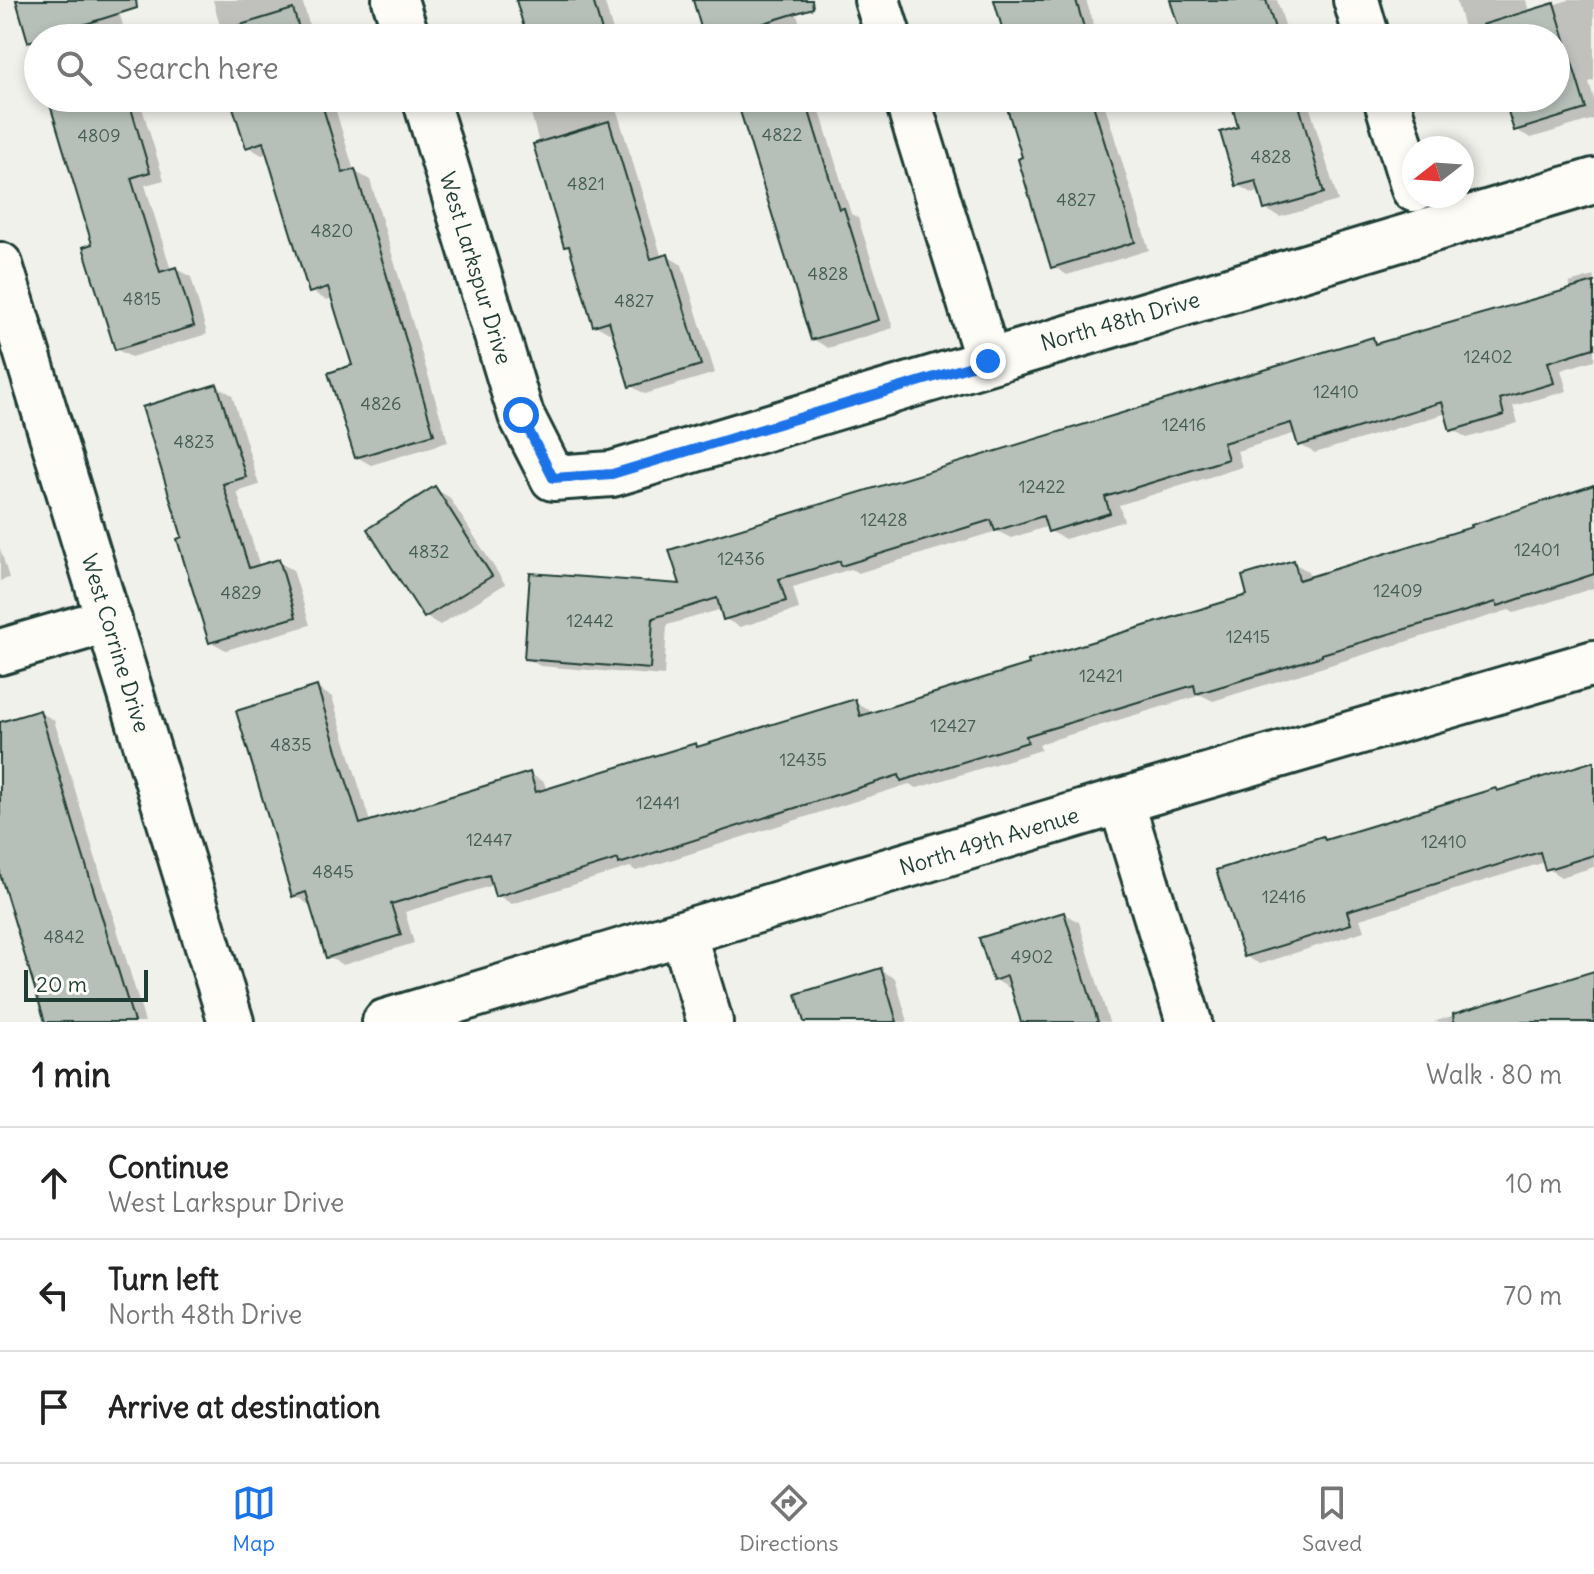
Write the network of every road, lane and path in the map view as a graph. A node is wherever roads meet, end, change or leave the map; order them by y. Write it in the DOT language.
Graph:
graph roads {
  1 [pos="395,0"];
  2 [pos="877,0"];
  3 [pos="1356,0"];
  4 [pos="403,24"];
  5 [pos="885,24"];
  6 [pos="1363,24"];
  7 [pos="429,112"];
  8 [pos="911,112"];
  9 [pos="1390,112"];
  10 [pos="1402,150"];
  11 [pos="1594,181"];
  12 [pos="1422,214"];
  13 [pos="0,265"];
  14 [pos="988,361"];
  15 [pos="553,478"];
  16 [pos="109,620"];
  17 [pos="0,652"];
  18 [pos="1594,663"];
  19 [pos="1121,801"];
  20 [pos="683,933"];
  21 [pos="231,1022"];
  22 [pos="385,1022"];
  23 [pos="710,1022"];
  24 [pos="1189,1022"];
  1 -- 4 [label="street"];
  2 -- 5 [label="street"];
  3 -- 6 [label="street"];
  7 -- 15 [label="street, West Larkspur Drive"];
  8 -- 14 [label="street"];
  9 -- 10 [label="street"];
  11 -- 12 [label="street, North 48th Drive"];
  12 -- 14 [label="street, North 48th Drive"];
  13 -- 16 [label="street, West Corrine Drive"];
  14 -- 15 [label="street, North 48th Drive"];
  16 -- 17 [label="street"];
  16 -- 21 [label="street, West Corrine Drive"];
  18 -- 19 [label="street, North 49th Avenue"];
  19 -- 20 [label="street, North 49th Avenue"];
  19 -- 24 [label="street"];
  20 -- 22 [label="street, North 49th Avenue"];
  20 -- 23 [label="street"];
}
